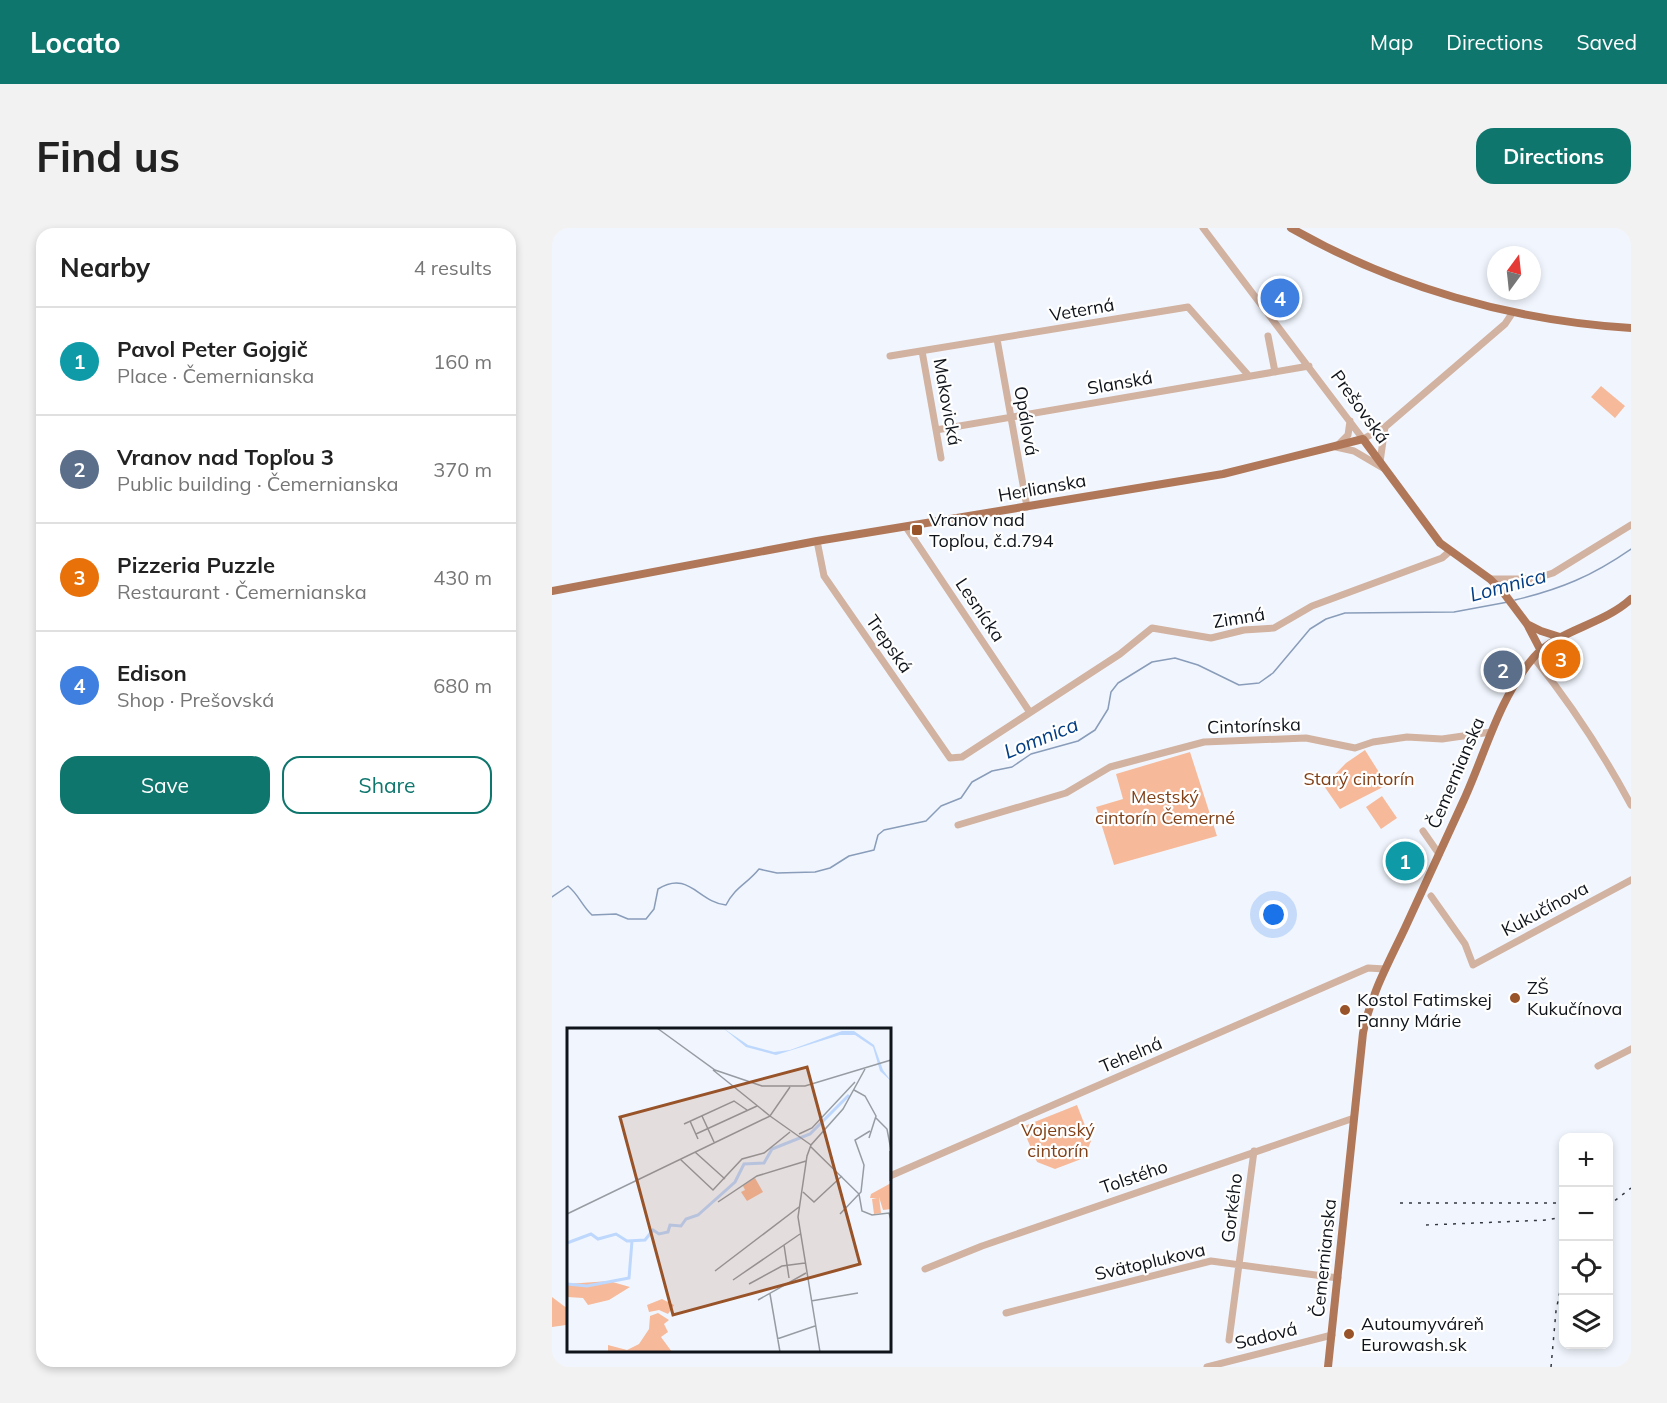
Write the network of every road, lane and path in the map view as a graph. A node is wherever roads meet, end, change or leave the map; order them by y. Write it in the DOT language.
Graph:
graph roads {
  1 [pos="1203,228"];
  2 [pos="1291,228"];
  3 [pos="1513,312"];
  4 [pos="1631,328"];
  5 [pos="1268,336"];
  6 [pos="998,339"];
  7 [pos="922,351"];
  8 [pos="890,356"];
  9 [pos="1309,366"];
  10 [pos="1275,372"];
  11 [pos="1249,376"];
  12 [pos="1009,417"];
  13 [pos="1350,421"];
  14 [pos="1385,427"];
  15 [pos="936,430"];
  16 [pos="1363,439"];
  17 [pos="1335,445"];
  18 [pos="942,458"];
  19 [pos="1382,466"];
  20 [pos="1027,507"];
  21 [pos="1631,525"];
  22 [pos="906,527"];
  23 [pos="818,541"];
  24 [pos="1449,552"];
  25 [pos="1490,579"];
  26 [pos="552,591"];
  27 [pos="1631,599"];
  28 [pos="1527,624"];
  29 [pos="1563,638"];
  30 [pos="1541,651"];
  31 [pos="1534,658"];
  32 [pos="1029,711"];
  33 [pos="1491,732"];
  34 [pos="950,758"];
  35 [pos="1631,805"];
  36 [pos="958,825"];
  37 [pos="1423,831"];
  38 [pos="1439,854"];
  39 [pos="1631,880"];
  40 [pos="1431,896"];
  41 [pos="1385,969"];
  42 [pos="1631,1049"];
  43 [pos="1598,1066"];
  44 [pos="1354,1118"];
  45 [pos="1254,1151"];
  46 [pos="891,1176"];
  47 [pos="1240,1265"];
  48 [pos="925,1269"];
  49 [pos="1338,1278"];
  50 [pos="1006,1313"];
  51 [pos="1332,1335"];
  52 [pos="1229,1340"];
  53 [pos="1207,1367"];
  54 [pos="1328,1367"];
  1 -- 9 [label="street, Prešovská"];
  2 -- 3 [label="main road"];
  3 -- 4 [label="main road"];
  3 -- 14 [label="street, Herlianska"];
  5 -- 10 [label="street"];
  6 -- 7 [label="street, Veterná"];
  6 -- 11 [label="street, Veterná"];
  6 -- 12 [label="street, Opálová"];
  7 -- 8 [label="street, Veterná"];
  7 -- 15 [label="street, Makovická"];
  9 -- 10 [label="street, Slanská"];
  9 -- 13 [label="street, Prešovská"];
  10 -- 11 [label="street, Slanská"];
  11 -- 12 [label="street, Slanská"];
  12 -- 15 [label="street, Slanská"];
  12 -- 20 [label="street, Opálová"];
  13 -- 16 [label="street, Prešovská"];
  13 -- 17 [label="street"];
  14 -- 16 [label="street, Herlianska"];
  14 -- 19 [label="street"];
  15 -- 18 [label="street, Makovická"];
  16 -- 17 [label="main road, Herlianska"];
  16 -- 19 [label="main road, Prešovská"];
  17 -- 19 [label="street"];
  17 -- 20 [label="main road, Herlianska"];
  19 -- 24 [label="main road, Prešovská"];
  20 -- 22 [label="main road, Herlianska"];
  21 -- 25 [label="street"];
  22 -- 23 [label="main road, Herlianska"];
  22 -- 32 [label="street, Lesnícka"];
  23 -- 26 [label="main road, Herlianska"];
  23 -- 34 [label="street, Trepská"];
  24 -- 25 [label="main road, Prešovská"];
  24 -- 32 [label="street, Zimná"];
  25 -- 28 [label="main road, Prešovská"];
  27 -- 29 [label="main road, Čemernianska"];
  28 -- 29 [label="main road"];
  28 -- 30 [label="main road, Prešovská"];
  29 -- 30 [label="main road, Čemernianska"];
  30 -- 31 [label="main road, Čemernianska"];
  31 -- 33 [label="main road, Čemernianska"];
  31 -- 35 [label="street"];
  32 -- 34 [label="street, Zimná"];
  33 -- 36 [label="street, Cintorínska"];
  33 -- 38 [label="main road, Čemernianska"];
  37 -- 38 [label="street"];
  38 -- 41 [label="main road, Čemernianska"];
  39 -- 40 [label="street, Kukučínova"];
  41 -- 44 [label="main road, Čemernianska"];
  41 -- 46 [label="street, Tehelná"];
  42 -- 43 [label="street"];
  44 -- 45 [label="street, Tolstého"];
  44 -- 49 [label="main road, Čemernianska"];
  45 -- 47 [label="street, Gorkého"];
  45 -- 48 [label="street, Tolstého"];
  47 -- 49 [label="street, Svätoplukova"];
  47 -- 50 [label="street, Svätoplukova"];
  47 -- 52 [label="street, Gorkého"];
  49 -- 51 [label="main road, Čemernianska"];
  51 -- 53 [label="street, Sadová"];
  51 -- 54 [label="main road, Čemernianska"];
}
